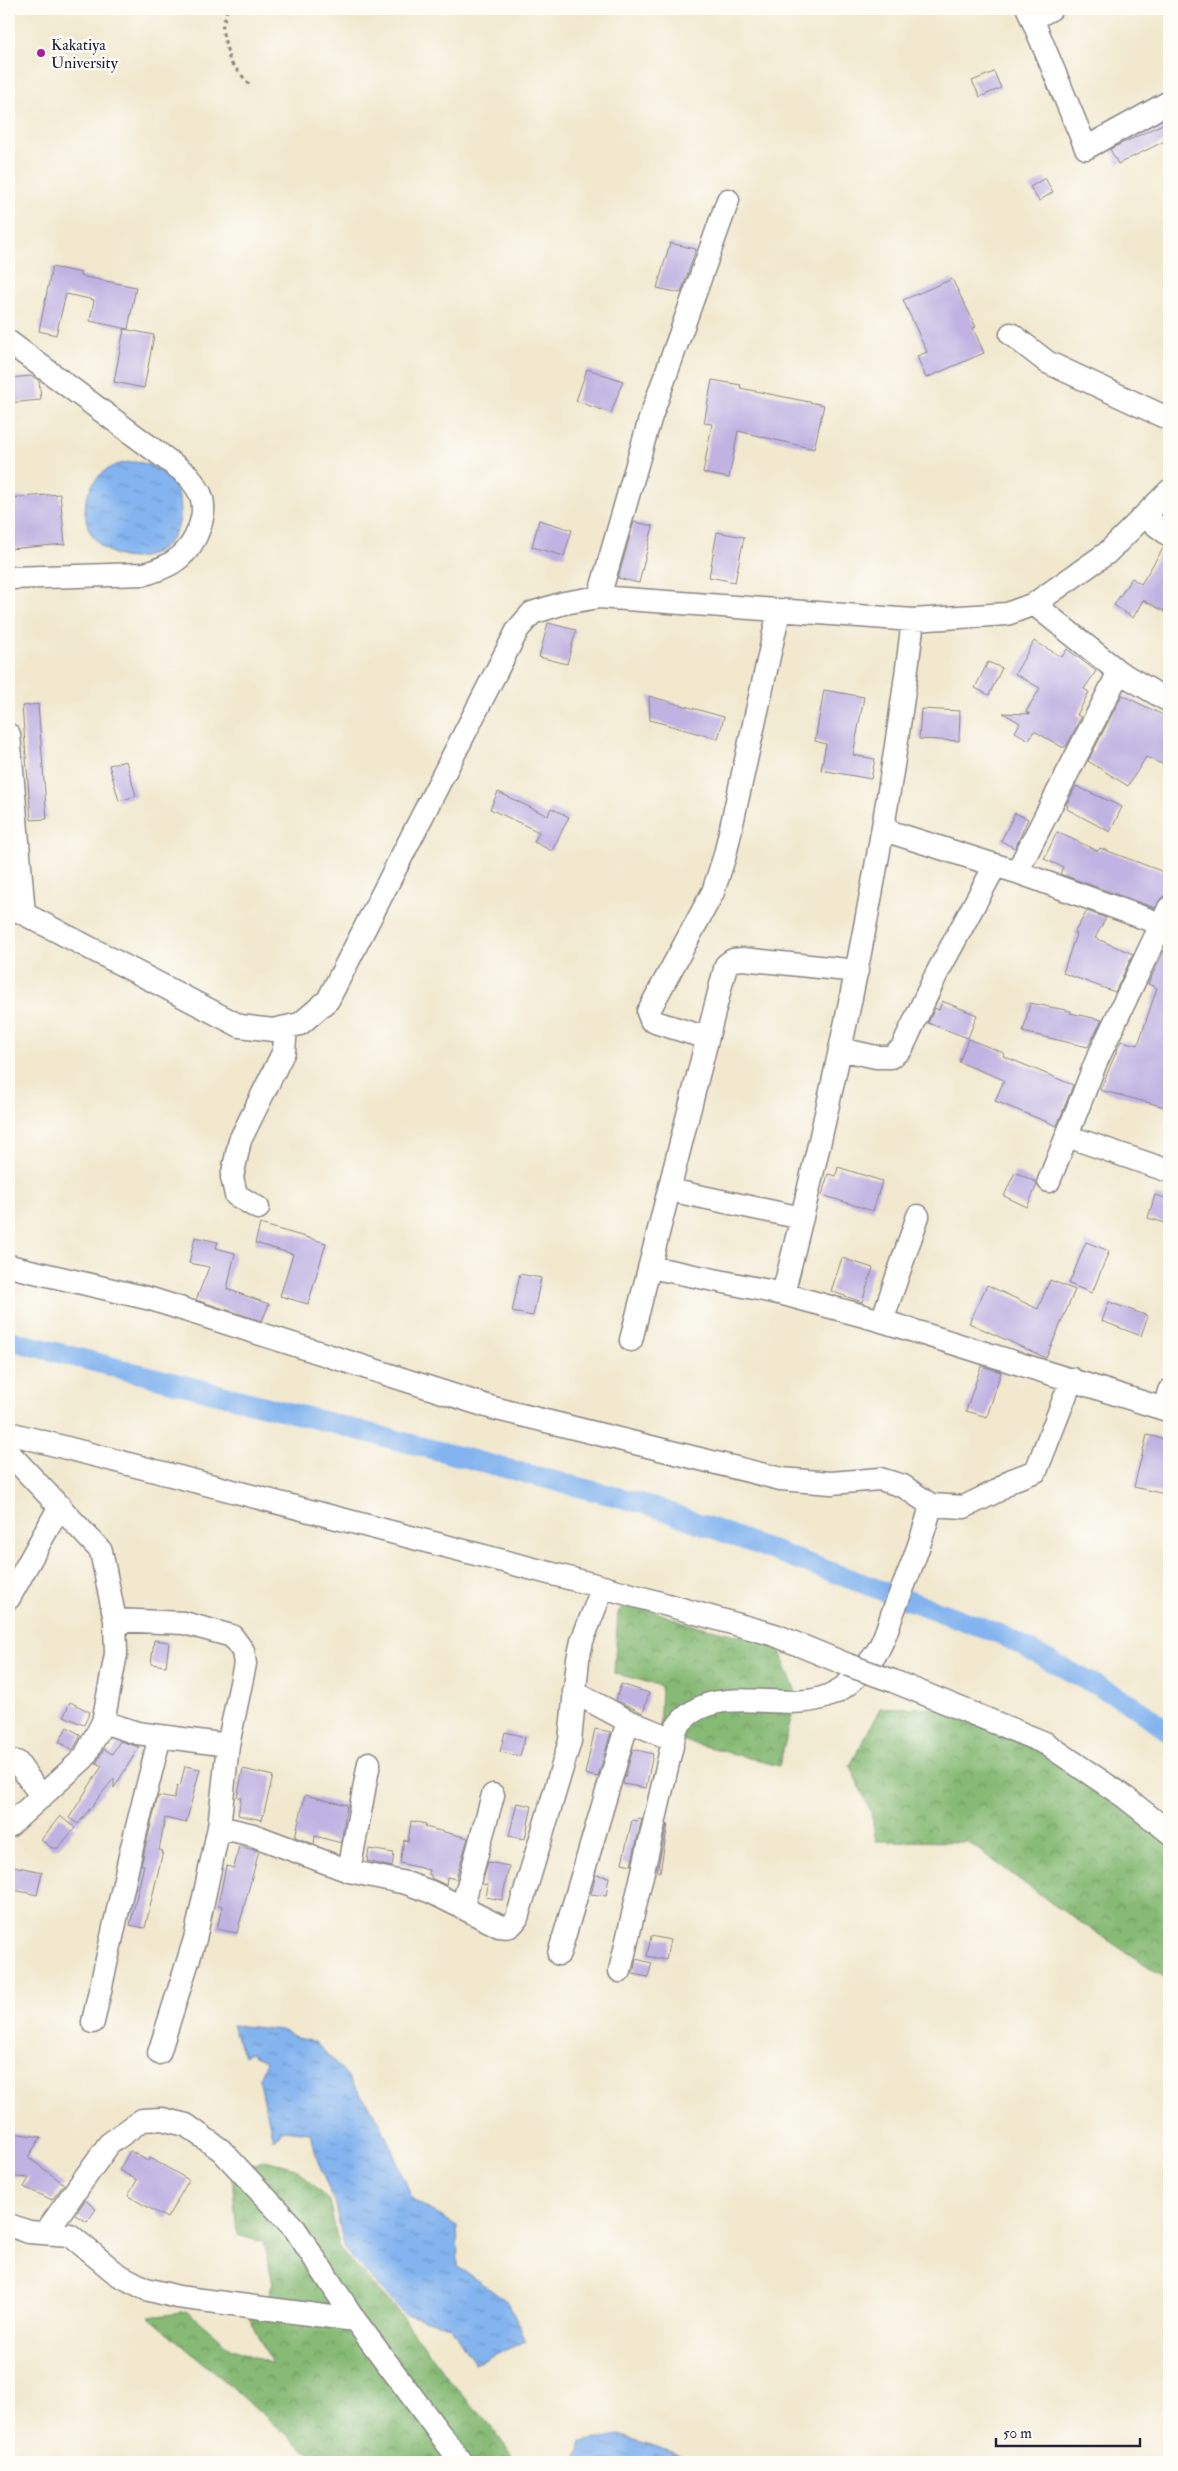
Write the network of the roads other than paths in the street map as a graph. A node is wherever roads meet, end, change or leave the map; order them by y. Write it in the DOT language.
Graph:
graph roads {
  1 [pos="1037,12"];
  2 [pos="1169,102"];
  3 [pos="728,200"];
  4 [pos="1011,334"];
  5 [pos="9,342"];
  6 [pos="1169,419"];
  7 [pos="1169,492"];
  8 [pos="1145,517"];
  9 [pos="1169,535"];
  10 [pos="9,578"];
  11 [pos="599,597"];
  12 [pos="1034,604"];
  13 [pos="779,610"];
  14 [pos="913,620"];
  15 [pos="1119,672"];
  16 [pos="1169,700"];
  17 [pos="9,735"];
  18 [pos="884,830"];
  19 [pos="995,866"];
  20 [pos="1017,872"];
  21 [pos="16,910"];
  22 [pos="1167,920"];
  23 [pos="857,971"];
  24 [pos="286,1027"];
  25 [pos="707,1038"];
  26 [pos="840,1049"];
  27 [pos="1067,1136"];
  28 [pos="1169,1171"];
  29 [pos="1049,1181"];
  30 [pos="669,1190"];
  31 [pos="258,1208"];
  32 [pos="918,1216"];
  33 [pos="802,1218"];
  34 [pos="9,1266"];
  35 [pos="650,1267"];
  36 [pos="783,1294"];
  37 [pos="882,1322"];
  38 [pos="631,1340"];
  39 [pos="1072,1379"];
  40 [pos="1168,1403"];
  41 [pos="9,1433"];
  42 [pos="9,1453"];
  43 [pos="931,1505"];
  44 [pos="60,1506"];
  45 [pos="603,1586"];
  46 [pos="9,1598"];
  47 [pos="115,1620"];
  48 [pos="574,1692"];
  49 [pos="628,1721"];
  50 [pos="103,1722"];
  51 [pos="160,1736"];
  52 [pos="672,1739"];
  53 [pos="228,1745"];
  54 [pos="17,1762"];
  55 [pos="369,1763"];
  56 [pos="493,1795"];
  57 [pos="42,1797"];
  58 [pos="373,1813"];
  59 [pos="9,1826"];
  60 [pos="220,1827"];
  61 [pos="1169,1832"];
  62 [pos="355,1873"];
  63 [pos="462,1908"];
  64 [pos="559,1954"];
  65 [pos="620,1971"];
  66 [pos="93,2022"];
  67 [pos="158,2052"];
  68 [pos="9,2225"];
  69 [pos="46,2232"];
  70 [pos="355,2320"];
  71 [pos="461,2462"];
  1 -- 2 [label="street"];
  3 -- 11 [label="street"];
  4 -- 6 [label="street"];
  5 -- 10 [label="street"];
  7 -- 8 [label="street"];
  8 -- 9 [label="street"];
  8 -- 12 [label="street"];
  11 -- 13 [label="street"];
  11 -- 24 [label="street"];
  12 -- 14 [label="street"];
  12 -- 15 [label="street"];
  13 -- 14 [label="street"];
  13 -- 25 [label="street"];
  14 -- 18 [label="street"];
  15 -- 16 [label="street"];
  15 -- 20 [label="street"];
  17 -- 21 [label="street"];
  18 -- 19 [label="street"];
  18 -- 23 [label="street"];
  19 -- 20 [label="street"];
  19 -- 26 [label="street"];
  20 -- 22 [label="street"];
  21 -- 24 [label="street"];
  22 -- 27 [label="street"];
  23 -- 25 [label="street"];
  23 -- 26 [label="street"];
  24 -- 31 [label="street"];
  25 -- 30 [label="street"];
  26 -- 33 [label="street"];
  27 -- 28 [label="street"];
  27 -- 29 [label="street"];
  30 -- 33 [label="street"];
  30 -- 35 [label="street"];
  32 -- 37 [label="street"];
  33 -- 36 [label="street"];
  34 -- 43 [label="street"];
  35 -- 36 [label="street"];
  35 -- 38 [label="street"];
  36 -- 37 [label="street"];
  37 -- 39 [label="street"];
  39 -- 40 [label="street"];
  39 -- 43 [label="street"];
  41 -- 45 [label="street"];
  42 -- 44 [label="street"];
  43 -- 52 [label="street"];
  44 -- 46 [label="street"];
  44 -- 47 [label="street"];
  45 -- 48 [label="street"];
  45 -- 61 [label="street, bridge"];
  47 -- 50 [label="street"];
  47 -- 53 [label="street"];
  48 -- 49 [label="street"];
  48 -- 63 [label="street"];
  49 -- 52 [label="street"];
  49 -- 64 [label="street"];
  50 -- 51 [label="street"];
  50 -- 57 [label="street"];
  51 -- 53 [label="street"];
  51 -- 66 [label="street"];
  52 -- 65 [label="street"];
  53 -- 60 [label="street"];
  54 -- 57 [label="street"];
  55 -- 62 [label="street"];
  56 -- 63 [label="street"];
  57 -- 59 [label="street"];
  58 -- 62 [label="street"];
  60 -- 62 [label="street"];
  60 -- 67 [label="street"];
  62 -- 63 [label="street"];
  68 -- 69 [label="street"];
  69 -- 70 [label="street"];
  69 -- 70 [label="street"];
  70 -- 71 [label="street"];
}
